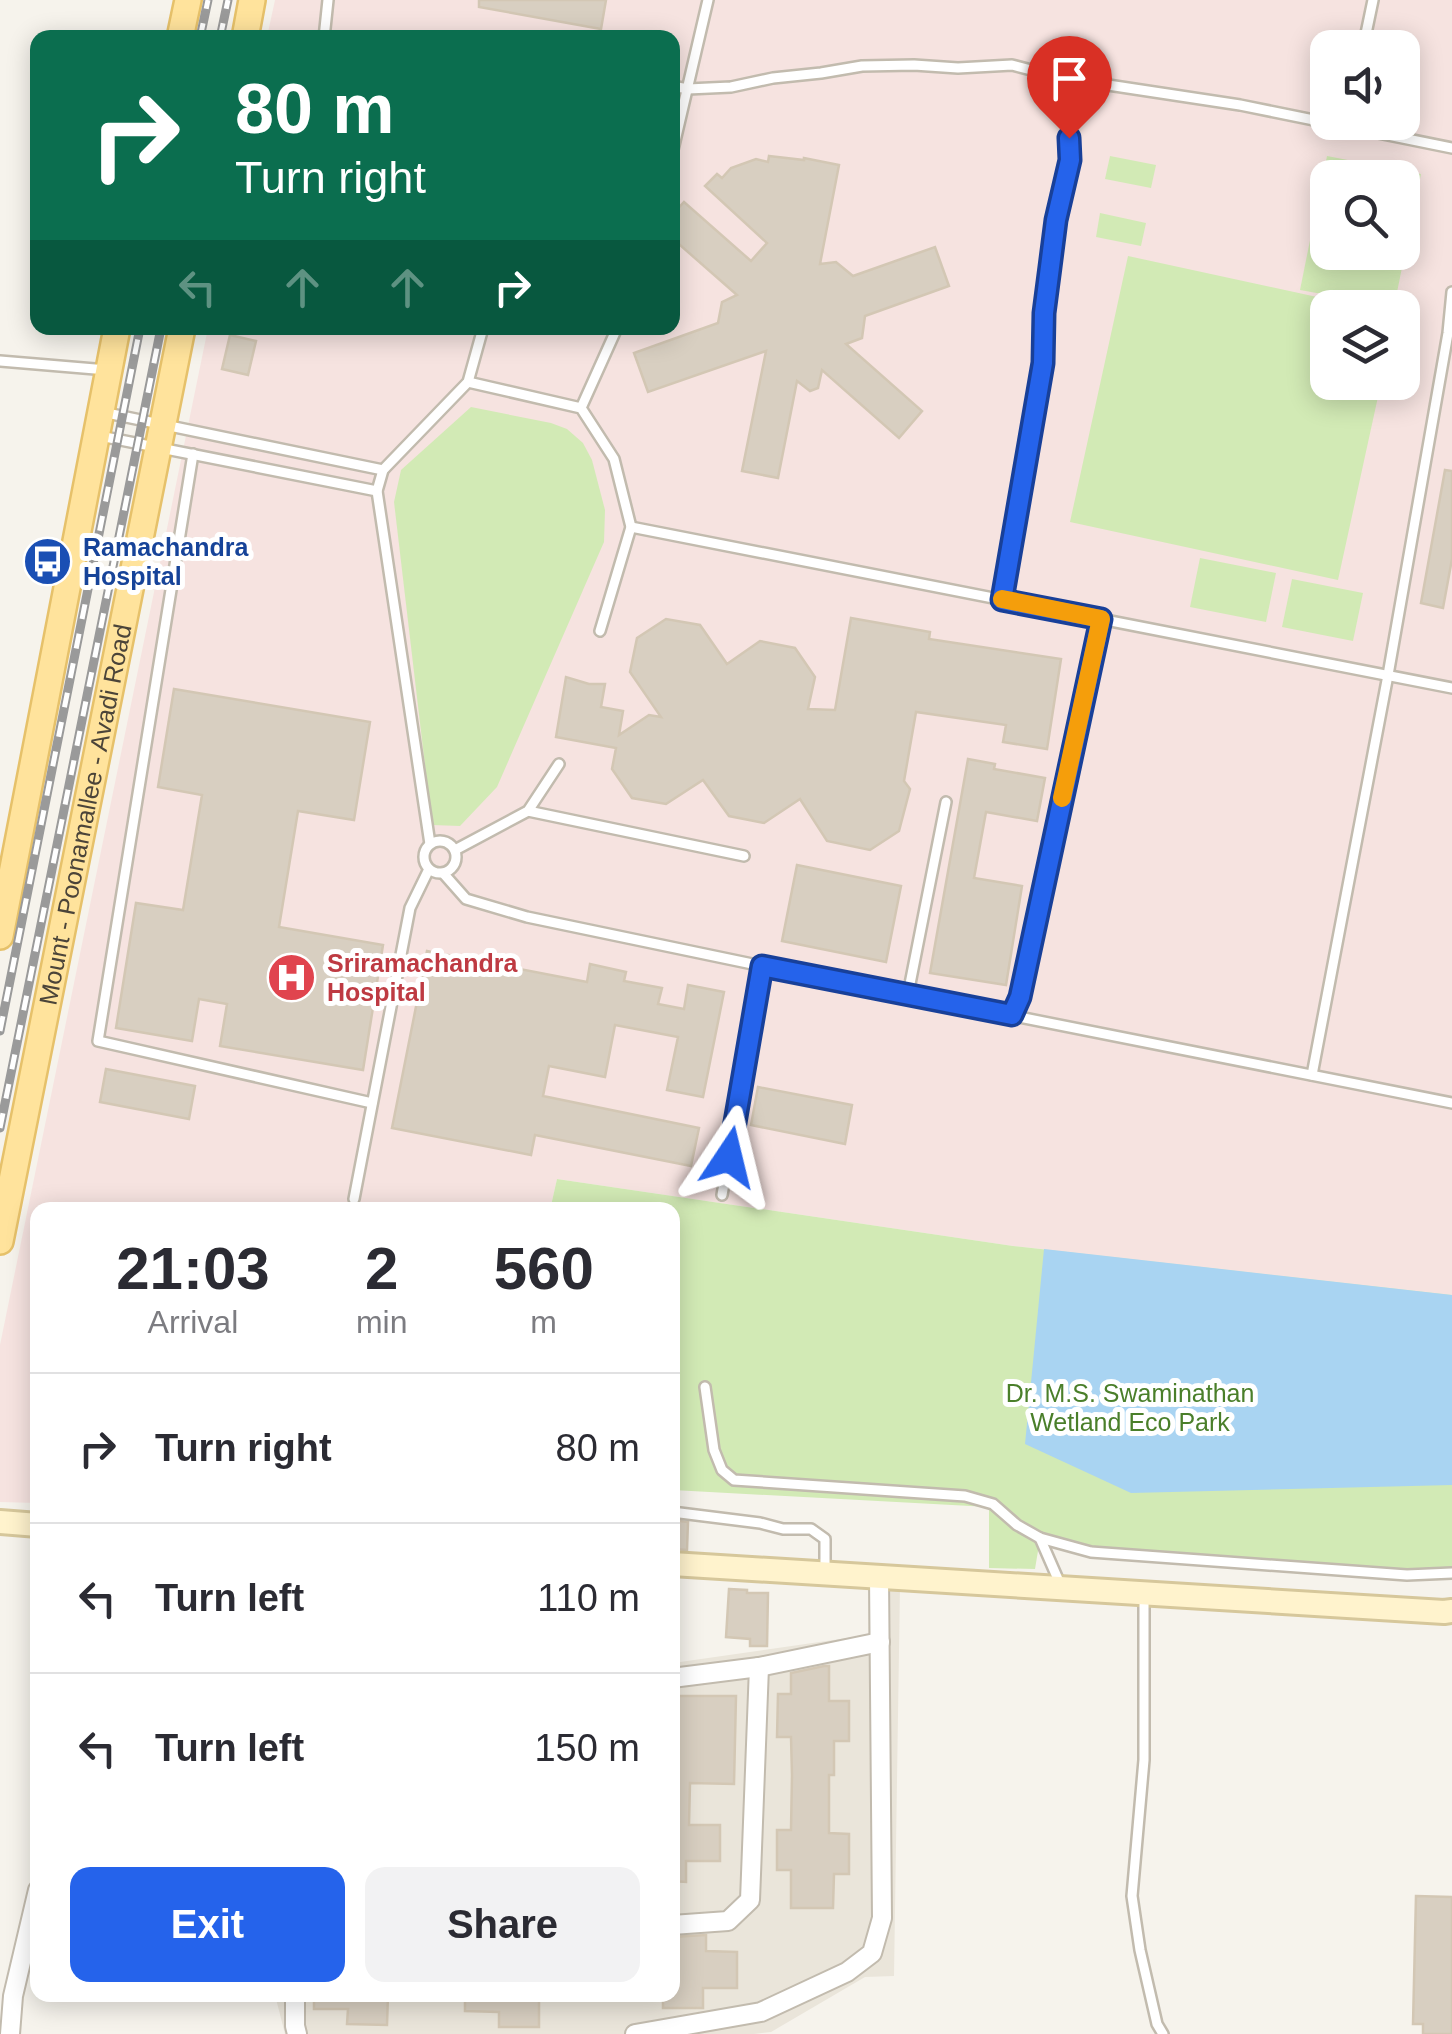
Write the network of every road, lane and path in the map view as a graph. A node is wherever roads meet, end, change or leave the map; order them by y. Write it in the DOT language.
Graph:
graph roads {
  1 [pos="188,0"];
  2 [pos="252,0"];
  3 [pos="328,0"];
  4 [pos="708,0"];
  5 [pos="1373,0"];
  6 [pos="182,30"];
  7 [pos="246,30"];
  8 [pos="325,30"];
  9 [pos="1367,30"];
  10 [pos="1062,78"];
  11 [pos="680,87"];
  12 [pos="688,88"];
  13 [pos="1310,118"];
  14 [pos="680,121"];
  15 [pos="1416,140"];
  16 [pos="1452,148"];
  17 [pos="1452,292"];
  18 [pos="116,335"];
  19 [pos="181,335"];
  20 [pos="482,335"];
  21 [pos="614,335"];
  22 [pos="0,361"];
  23 [pos="108,370"];
  24 [pos="468,382"];
  25 [pos="580,408"];
  26 [pos="98,424"];
  27 [pos="159,436"];
  28 [pos="192,454"];
  29 [pos="383,470"];
  30 [pos="377,491"];
  31 [pos="631,527"];
  32 [pos="1002,600"];
  33 [pos="1101,619"];
  34 [pos="600,631"];
  35 [pos="1388,675"];
  36 [pos="1452,688"];
  37 [pos="559,764"];
  38 [pos="946,802"];
  39 [pos="528,811"];
  40 [pos="430,844"];
  41 [pos="456,850"];
  42 [pos="744,856"];
  43 [pos="429,869"];
  44 [pos="443,872"];
  45 [pos="0,936"];
  46 [pos="762,966"];
  47 [pos="908,994"];
  48 [pos="1012,1015"];
  49 [pos="1312,1075"];
  50 [pos="372,1103"];
  51 [pos="1452,1103"];
  52 [pos="722,1195"];
  53 [pos="354,1199"];
  54 [pos="0,1241"];
  55 [pos="705,1388"];
  56 [pos="680,1513"];
  57 [pos="0,1522"];
  58 [pos="30,1524"];
  59 [pos="1040,1538"];
  60 [pos="680,1564"];
  61 [pos="825,1572"];
  62 [pos="1452,1573"];
  63 [pos="879,1576"];
  64 [pos="1062,1588"];
  65 [pos="1144,1593"];
  66 [pos="1452,1611"];
  67 [pos="880,1642"];
  68 [pos="759,1667"];
  69 [pos="680,1677"];
  70 [pos="30,1917"];
  71 [pos="680,1924"];
  72 [pos="7,1995"];
  73 [pos="296,2002"];
  74 [pos="10,2034"];
  75 [pos="298,2034"];
  76 [pos="635,2034"];
  77 [pos="1163,2034"];
  1 -- 6 [label="main road"];
  2 -- 7 [label="main road"];
  3 -- 8 [label="lane"];
  4 -- 12 [label="lane"];
  5 -- 9 [label="lane"];
  10 -- 12 [label="lane"];
  10 -- 13 [label="lane"];
  10 -- 32 [label="lane"];
  11 -- 12 [label="lane"];
  12 -- 14 [label="lane"];
  15 -- 16 [label="lane"];
  17 -- 35 [label="lane"];
  18 -- 23 [label="main road"];
  19 -- 27 [label="main road, Mount - Poonamallee - Avadi Road"];
  20 -- 24 [label="lane"];
  21 -- 25 [label="lane"];
  22 -- 23 [label="lane"];
  23 -- 26 [label="main road"];
  24 -- 25 [label="lane"];
  24 -- 29 [label="lane"];
  25 -- 31 [label="lane"];
  26 -- 27 [label="lane"];
  26 -- 27 [label="lane"];
  26 -- 45 [label="main road"];
  27 -- 28 [label="lane"];
  27 -- 29 [label="lane"];
  27 -- 54 [label="main road, Mount - Poonamallee - Avadi Road"];
  28 -- 30 [label="lane"];
  28 -- 50 [label="lane"];
  29 -- 30 [label="lane"];
  30 -- 40 [label="lane"];
  31 -- 32 [label="lane"];
  31 -- 34 [label="lane"];
  32 -- 33 [label="lane"];
  33 -- 35 [label="lane"];
  33 -- 48 [label="lane"];
  35 -- 36 [label="lane"];
  35 -- 49 [label="lane"];
  37 -- 39 [label="lane"];
  38 -- 47 [label="lane"];
  39 -- 41 [label="lane"];
  39 -- 42 [label="lane"];
  40 -- 41 [label="lane"];
  40 -- 43 [label="lane"];
  41 -- 44 [label="lane"];
  43 -- 44 [label="lane"];
  43 -- 50 [label="lane"];
  44 -- 46 [label="lane"];
  46 -- 47 [label="lane"];
  46 -- 52 [label="lane"];
  47 -- 48 [label="lane"];
  48 -- 49 [label="lane"];
  49 -- 51 [label="lane"];
  50 -- 53 [label="lane"];
  55 -- 59 [label="lane"];
  56 -- 61 [label="lane"];
  57 -- 58 [label="street"];
  59 -- 62 [label="lane"];
  59 -- 64 [label="lane"];
  60 -- 61 [label="street"];
  61 -- 63 [label="street"];
  63 -- 64 [label="street"];
  63 -- 67 [label="street"];
  64 -- 65 [label="street"];
  65 -- 66 [label="street"];
  65 -- 77 [label="lane"];
  67 -- 68 [label="street"];
  67 -- 76 [label="street"];
  68 -- 69 [label="street"];
  68 -- 71 [label="street"];
  70 -- 72 [label="street"];
  72 -- 74 [label="street"];
  73 -- 75 [label="street"];
}
